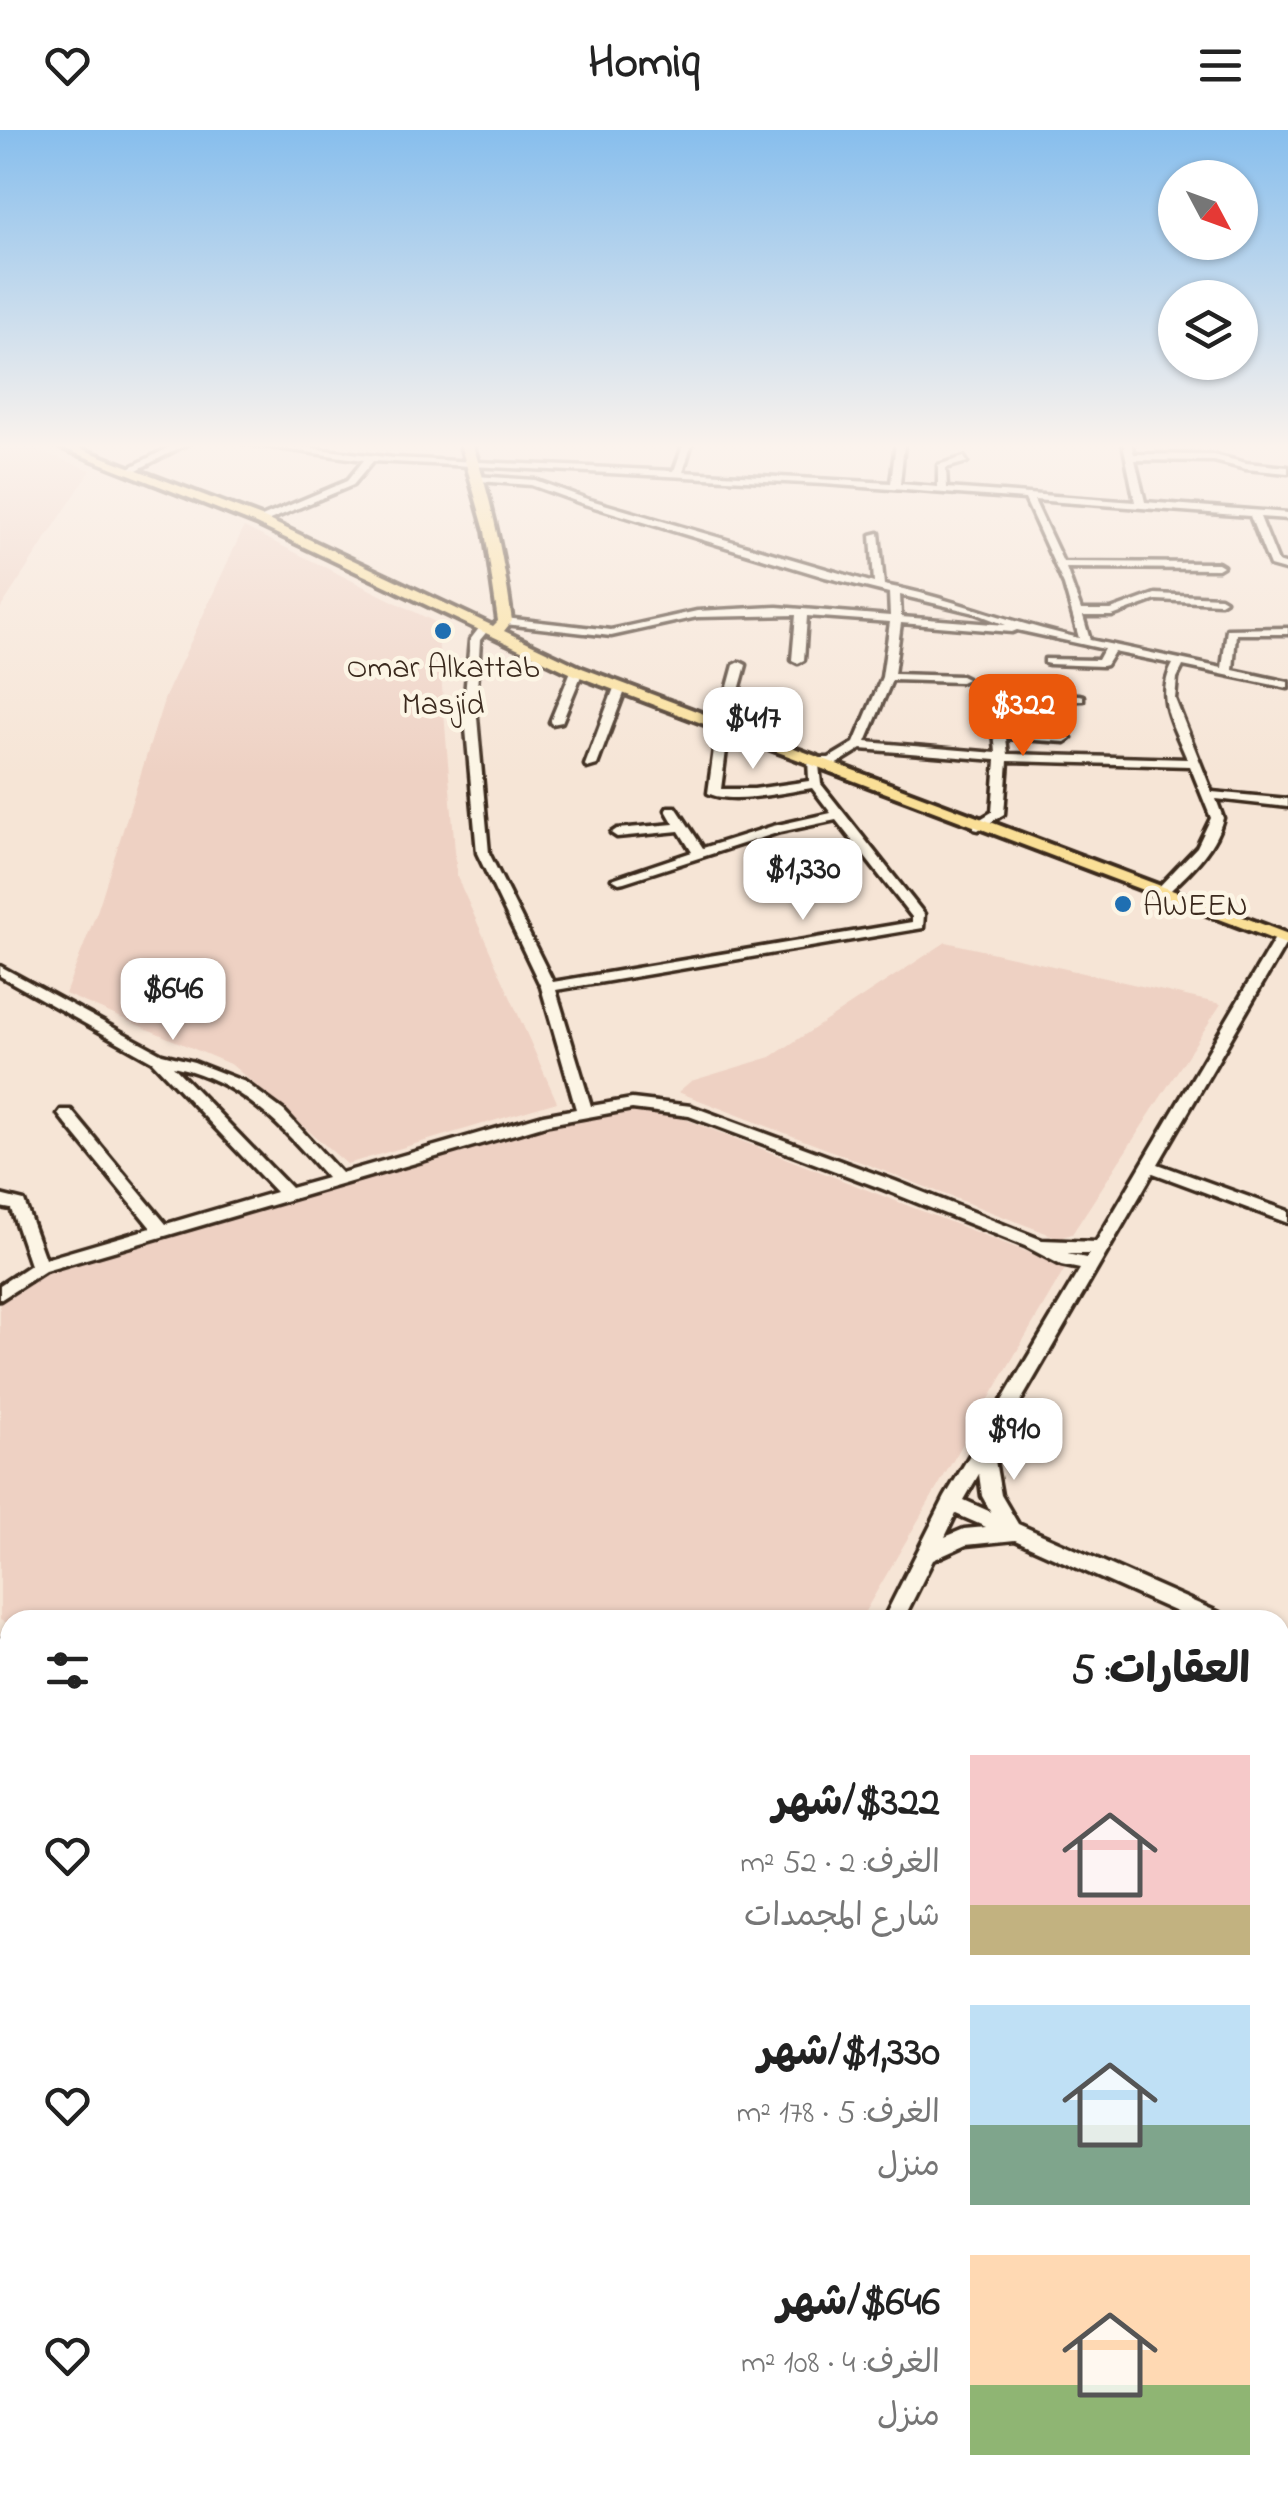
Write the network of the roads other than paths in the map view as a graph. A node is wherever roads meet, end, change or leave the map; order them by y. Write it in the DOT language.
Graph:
graph roads {
  1 [pos="331,554"];
  2 [pos="497,554"];
  3 [pos="761,554"];
  4 [pos="877,554"];
  5 [pos="1054,554"];
  6 [pos="1270,554"];
  7 [pos="1059,565"];
  8 [pos="1218,566"];
  9 [pos="1288,568"];
  10 [pos="879,585"];
  11 [pos="894,589"];
  12 [pos="1220,600"];
  13 [pos="802,611"];
  14 [pos="1078,614"];
  15 [pos="896,620"];
  16 [pos="494,628"];
  17 [pos="1027,630"];
  18 [pos="1288,631"];
  19 [pos="1085,641"];
  20 [pos="1111,646"];
  21 [pos="798,660"];
  22 [pos="1180,661"];
  23 [pos="1048,662"];
  24 [pos="740,665"];
  25 [pos="577,671"];
  26 [pos="1227,672"];
  27 [pos="888,678"];
  28 [pos="961,678"];
  29 [pos="1288,685"];
  30 [pos="620,688"];
  31 [pos="1079,698"];
  32 [pos="556,722"];
  33 [pos="723,727"];
  34 [pos="999,734"];
  35 [pos="1065,738"];
  36 [pos="858,745"];
  37 [pos="1002,757"];
  38 [pos="812,761"];
  39 [pos="1196,763"];
  40 [pos="591,766"];
  41 [pos="815,784"];
  42 [pos="1210,794"];
  43 [pos="1288,803"];
  44 [pos="672,810"];
  45 [pos="840,815"];
  46 [pos="682,826"];
  47 [pos="978,826"];
  48 [pos="617,833"];
  49 [pos="699,853"];
  50 [pos="620,878"];
  51 [pos="1159,894"];
  52 [pos="1285,939"];
  53 [pos="0,970"];
  54 [pos="548,986"];
  55 [pos="157,1058"];
  56 [pos="584,1110"];
  57 [pos="66,1114"];
  58 [pos="1150,1168"];
  59 [pos="337,1179"];
  60 [pos="286,1192"];
  61 [pos="0,1201"];
  62 [pos="1288,1217"];
  63 [pos="163,1232"];
  64 [pos="1031,1242"];
  65 [pos="1101,1247"];
  66 [pos="1090,1265"];
  67 [pos="39,1268"];
  68 [pos="0,1294"];
  69 [pos="984,1449"];
  70 [pos="952,1502"];
  71 [pos="1017,1532"];
  72 [pos="926,1555"];
  73 [pos="897,1610"];
  74 [pos="1192,1610"];
  1 -- 16 [label="main road"];
  2 -- 16 [label="main road"];
  3 -- 10 [label="street"];
  4 -- 10 [label="street"];
  5 -- 7 [label="street"];
  6 -- 9 [label="street"];
  7 -- 8 [label="street"];
  7 -- 14 [label="street"];
  10 -- 11 [label="street"];
  11 -- 15 [label="street"];
  11 -- 17 [label="street"];
  12 -- 14 [label="street"];
  13 -- 15 [label="street"];
  13 -- 16 [label="street"];
  13 -- 21 [label="street"];
  14 -- 19 [label="street"];
  15 -- 17 [label="street"];
  15 -- 27 [label="street"];
  16 -- 25 [label="main road"];
  16 -- 54 [label="street"];
  17 -- 19 [label="street"];
  18 -- 26 [label="street"];
  19 -- 20 [label="street"];
  20 -- 22 [label="street"];
  20 -- 23 [label="street"];
  22 -- 26 [label="street"];
  22 -- 39 [label="street"];
  24 -- 33 [label="street"];
  25 -- 30 [label="main road"];
  25 -- 32 [label="street"];
  26 -- 29 [label="street"];
  27 -- 28 [label="street"];
  27 -- 36 [label="street"];
  30 -- 33 [label="main road"];
  30 -- 40 [label="street"];
  31 -- 34 [label="street"];
  33 -- 38 [label="main road"];
  33 -- 41 [label="street"];
  34 -- 35 [label="street"];
  34 -- 37 [label="street"];
  36 -- 37 [label="street"];
  36 -- 38 [label="street"];
  37 -- 39 [label="street"];
  37 -- 47 [label="street"];
  38 -- 41 [label="street"];
  38 -- 47 [label="main road"];
  39 -- 42 [label="street"];
  41 -- 45 [label="street"];
  42 -- 43 [label="street"];
  42 -- 51 [label="street"];
  44 -- 46 [label="street"];
  45 -- 49 [label="street"];
  45 -- 54 [label="street"];
  46 -- 48 [label="street"];
  46 -- 49 [label="street"];
  47 -- 51 [label="main road"];
  49 -- 50 [label="street"];
  51 -- 52 [label="main road"];
  52 -- 58 [label="street"];
  53 -- 55 [label="street"];
  54 -- 56 [label="street"];
  55 -- 59 [label="street"];
  55 -- 60 [label="street"];
  56 -- 59 [label="street"];
  56 -- 64 [label="street"];
  57 -- 63 [label="street"];
  58 -- 62 [label="street"];
  58 -- 65 [label="street"];
  59 -- 60 [label="street"];
  60 -- 63 [label="street"];
  61 -- 67 [label="street"];
  63 -- 67 [label="street"];
  64 -- 65 [label="street"];
  64 -- 66 [label="street"];
  65 -- 66 [label="street"];
  66 -- 69 [label="street"];
  67 -- 68 [label="street"];
  69 -- 70 [label="street"];
  69 -- 71 [label="street"];
  70 -- 71 [label="street"];
  70 -- 72 [label="street"];
  71 -- 72 [label="street"];
  71 -- 74 [label="street"];
  72 -- 73 [label="street"];
}
